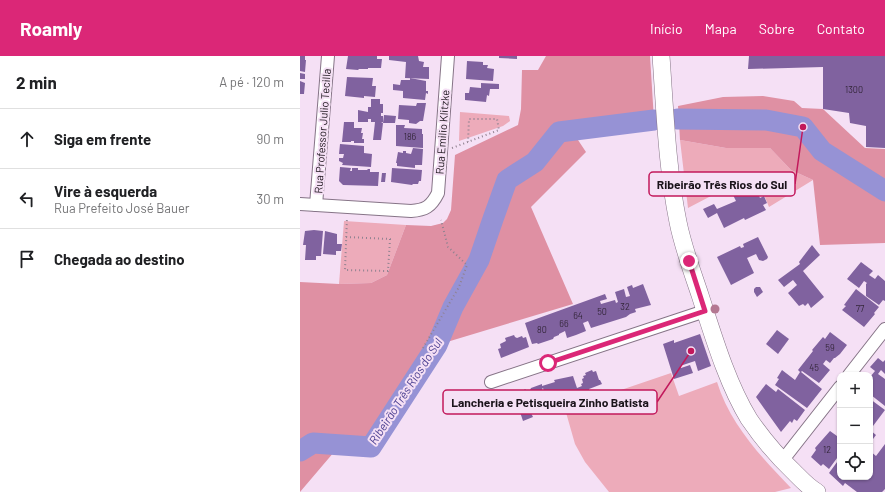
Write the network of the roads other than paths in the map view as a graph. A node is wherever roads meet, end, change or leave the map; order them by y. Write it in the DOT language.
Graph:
graph roads {
  1 [pos="328,56"];
  2 [pos="448,56"];
  3 [pos="661,56"];
  4 [pos="300,204"];
  5 [pos="316,205"];
  6 [pos="705,311"];
  7 [pos="885,329"];
  8 [pos="852,372"];
  9 [pos="491,382"];
  10 [pos="837,391"];
  11 [pos="782,461"];
  12 [pos="811,491"];
  1 -- 5 [label="street, Rua Professor Julio Tecilla"];
  2 -- 5 [label="street, Rua Emilio Klitzke"];
  3 -- 6 [label="street"];
  4 -- 5 [label="street"];
  6 -- 9 [label="street"];
  6 -- 11 [label="street"];
  7 -- 8 [label="street"];
  10 -- 11 [label="street"];
  11 -- 12 [label="street"];
}
